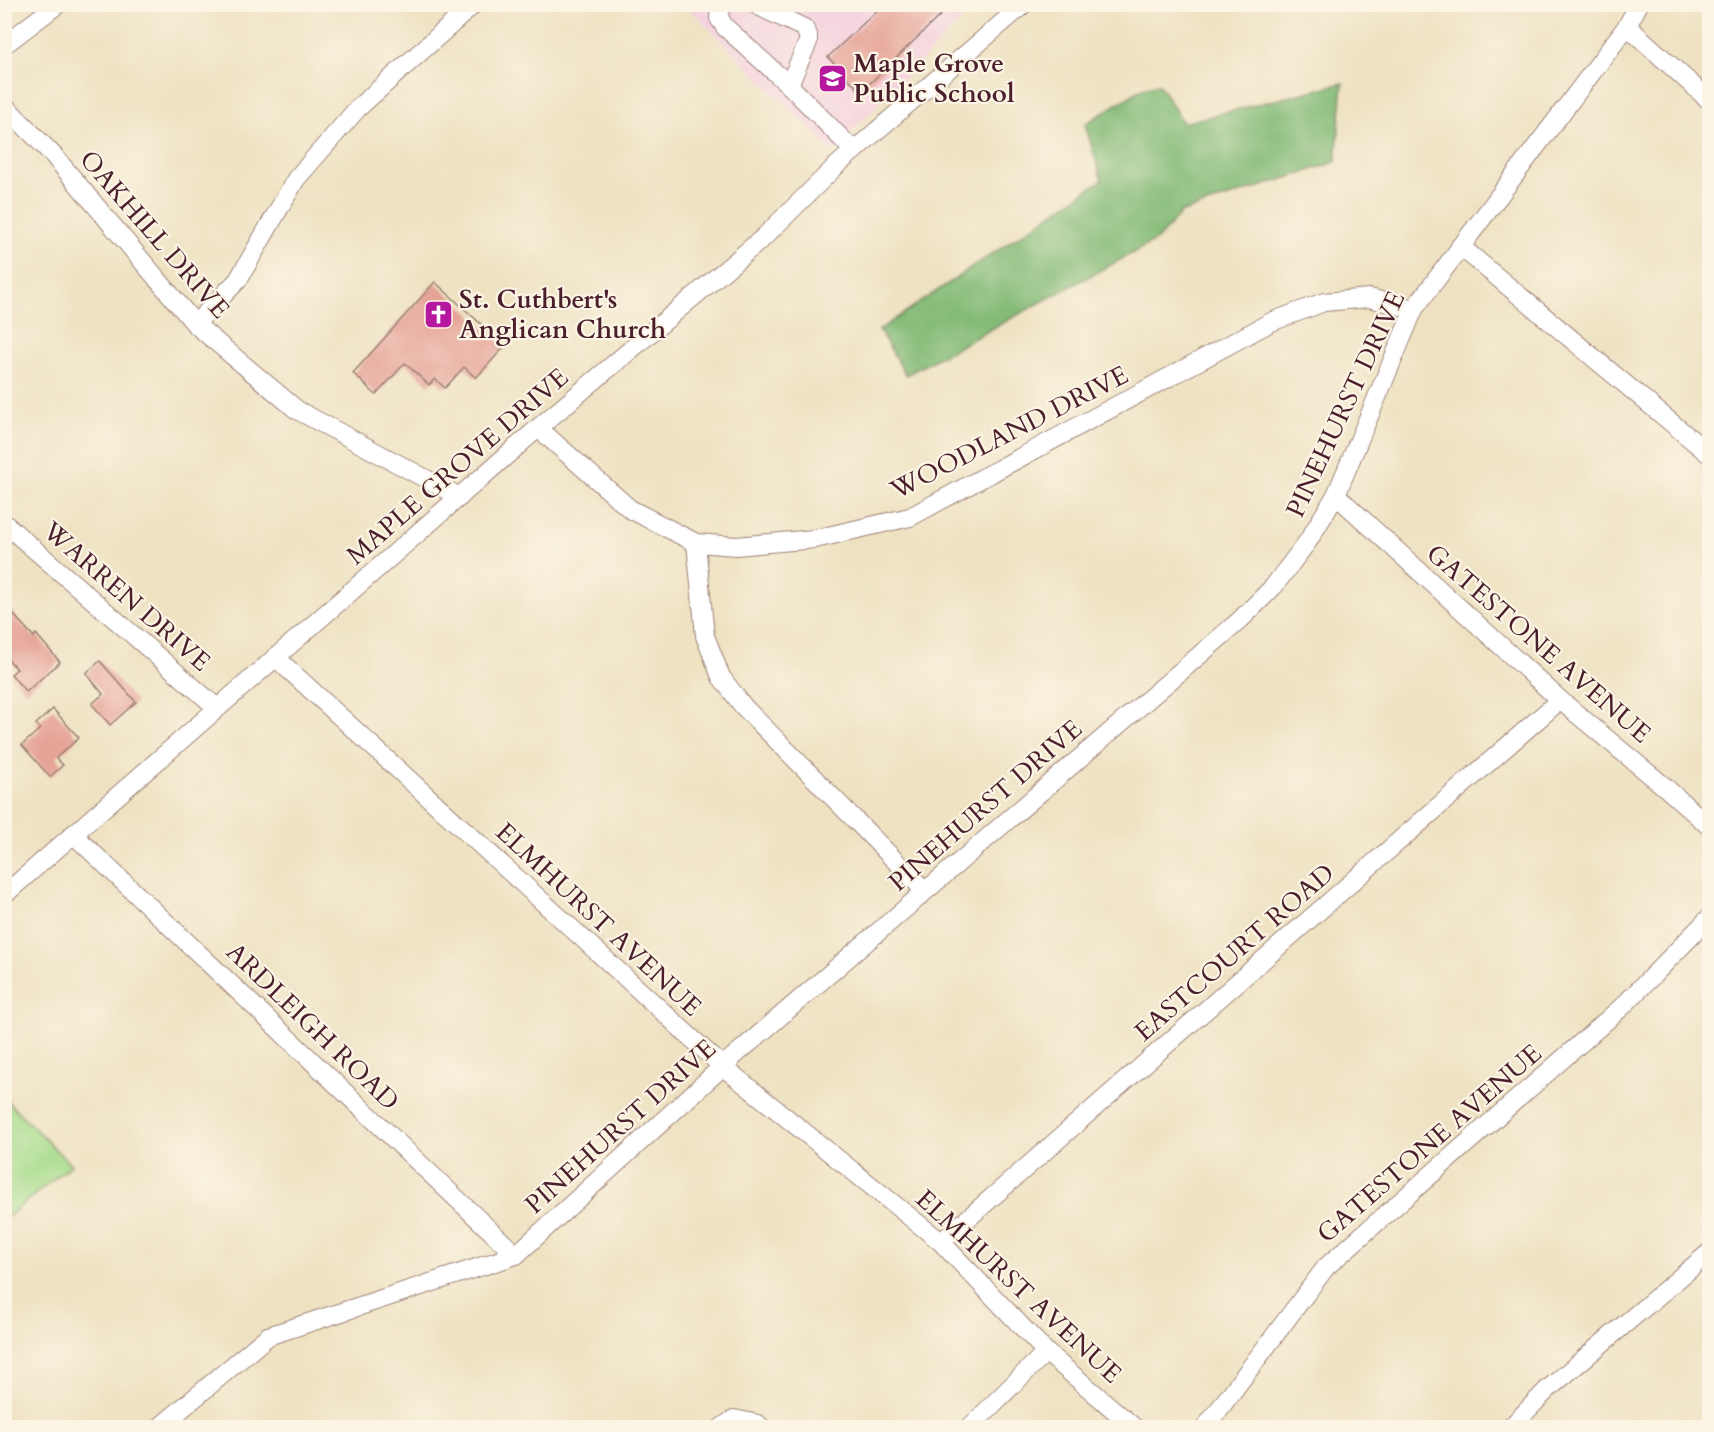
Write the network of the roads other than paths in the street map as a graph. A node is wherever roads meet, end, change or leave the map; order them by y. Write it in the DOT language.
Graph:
graph roads {
  1 [pos="58,4"];
  2 [pos="474,4"];
  3 [pos="721,4"];
  4 [pos="754,4"];
  5 [pos="1024,4"];
  6 [pos="1639,4"];
  7 [pos="1627,26"];
  8 [pos="4,45"];
  9 [pos="789,85"];
  10 [pos="1710,100"];
  11 [pos="4,105"];
  12 [pos="854,151"];
  13 [pos="1460,246"];
  14 [pos="1414,309"];
  15 [pos="195,324"];
  16 [pos="538,428"];
  17 [pos="1710,455"];
  18 [pos="1336,495"];
  19 [pos="460,497"];
  20 [pos="4,522"];
  21 [pos="696,543"];
  22 [pos="275,657"];
  23 [pos="1560,700"];
  24 [pos="216,707"];
  25 [pos="1710,827"];
  26 [pos="74,834"];
  27 [pos="924,890"];
  28 [pos="4,895"];
  29 [pos="1710,916"];
  30 [pos="722,1066"];
  31 [pos="941,1242"];
  32 [pos="1710,1252"];
  33 [pos="516,1255"];
  34 [pos="1046,1352"];
  35 [pos="159,1428"];
  36 [pos="721,1428"];
  37 [pos="762,1428"];
  38 [pos="969,1428"];
  39 [pos="1135,1428"];
  40 [pos="1205,1428"];
  41 [pos="1510,1428"];
  1 -- 8 [label="street"];
  2 -- 15 [label="street"];
  3 -- 9 [label="street"];
  4 -- 9 [label="street"];
  5 -- 12 [label="street, MAPLE GROVE DRIVE"];
  6 -- 7 [label="street, PINEHURST DRIVE"];
  7 -- 10 [label="street"];
  7 -- 13 [label="street, PINEHURST DRIVE"];
  9 -- 12 [label="street"];
  11 -- 15 [label="street, OAKHILL DRIVE"];
  12 -- 16 [label="street, MAPLE GROVE DRIVE"];
  13 -- 14 [label="street, PINEHURST DRIVE"];
  13 -- 17 [label="street"];
  14 -- 18 [label="street, PINEHURST DRIVE"];
  14 -- 21 [label="street, WOODLAND DRIVE"];
  15 -- 19 [label="street, OAKHILL DRIVE"];
  16 -- 19 [label="street, MAPLE GROVE DRIVE"];
  16 -- 21 [label="street, WOODLAND DRIVE"];
  18 -- 23 [label="street, GATESTONE AVENUE"];
  18 -- 27 [label="street, PINEHURST DRIVE"];
  19 -- 22 [label="street, MAPLE GROVE DRIVE"];
  20 -- 24 [label="street, WARREN DRIVE"];
  21 -- 27 [label="street"];
  22 -- 24 [label="street, MAPLE GROVE DRIVE"];
  22 -- 30 [label="street, ELMHURST AVENUE"];
  23 -- 25 [label="street, GATESTONE AVENUE"];
  23 -- 31 [label="street, EASTCOURT ROAD"];
  24 -- 26 [label="street, MAPLE GROVE DRIVE"];
  26 -- 28 [label="street, MAPLE GROVE DRIVE"];
  26 -- 33 [label="street, ARDLEIGH ROAD"];
  27 -- 30 [label="street, PINEHURST DRIVE"];
  29 -- 40 [label="street, GATESTONE AVENUE"];
  30 -- 31 [label="street, ELMHURST AVENUE"];
  30 -- 33 [label="street, PINEHURST DRIVE"];
  31 -- 34 [label="street, ELMHURST AVENUE"];
  32 -- 41 [label="street"];
  33 -- 35 [label="street, PINEHURST DRIVE"];
  34 -- 38 [label="street"];
  34 -- 39 [label="street, ELMHURST AVENUE"];
  36 -- 37 [label="street"];
}
